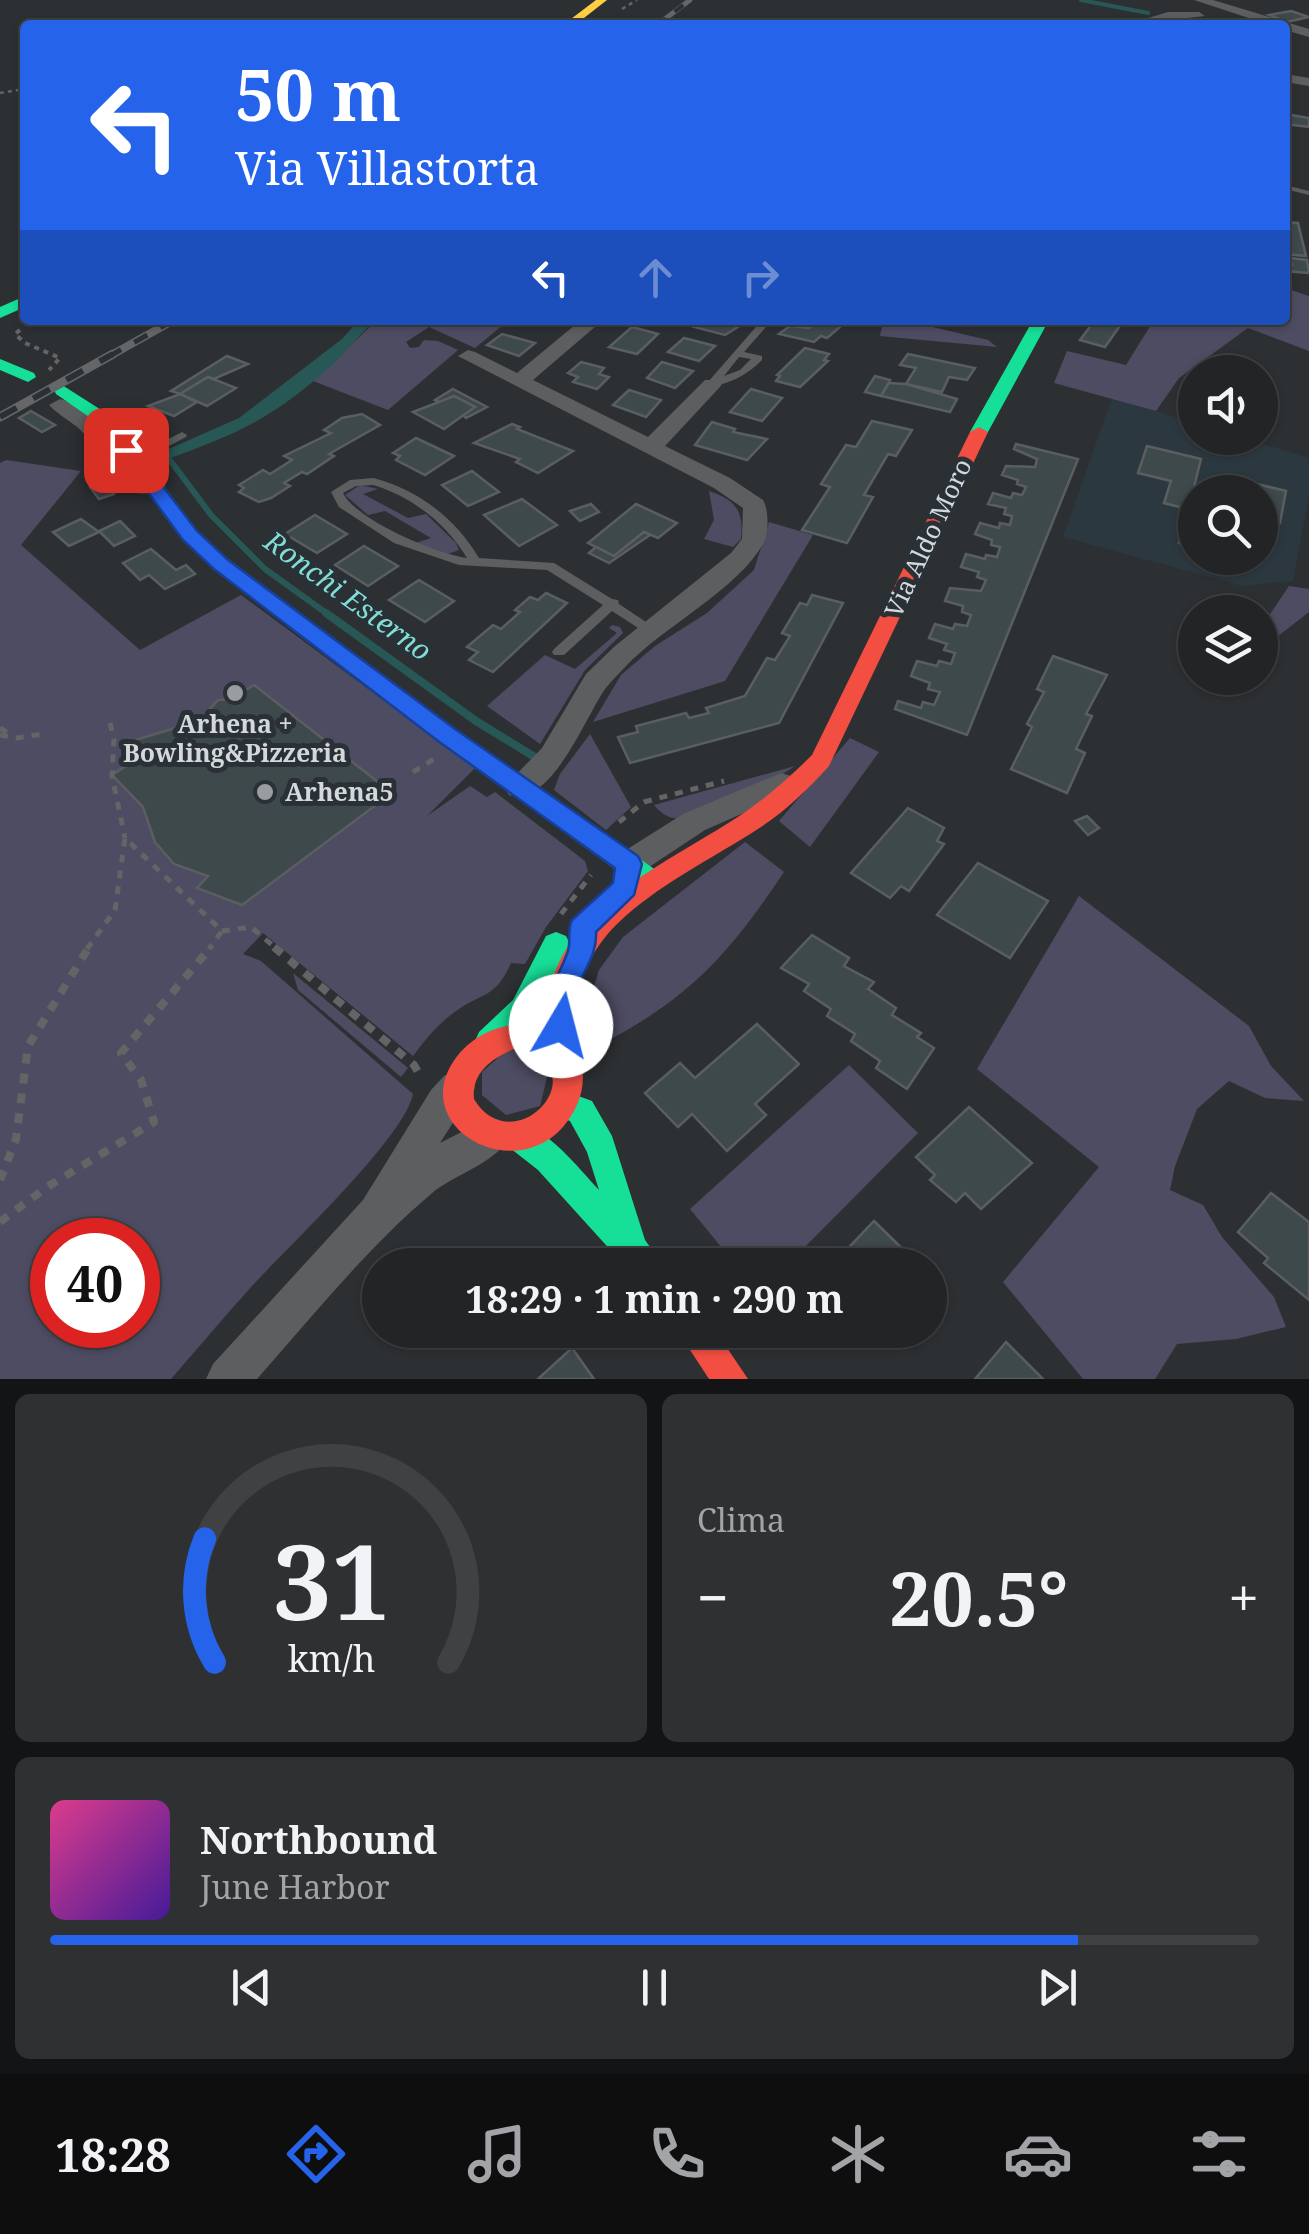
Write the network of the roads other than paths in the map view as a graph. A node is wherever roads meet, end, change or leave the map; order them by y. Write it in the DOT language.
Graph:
graph roads {
  1 [pos="602,0"];
  2 [pos="1188,1"];
  3 [pos="575,20"];
  4 [pos="1152,20"];
  5 [pos="1195,20"];
  6 [pos="1264,20"];
  7 [pos="587,325"];
  8 [pos="762,325"];
  9 [pos="1038,325"];
  10 [pos="737,353"];
  11 [pos="468,356"];
  12 [pos="0,364"];
  13 [pos="28,377"];
  14 [pos="520,380"];
  15 [pos="712,384"];
  16 [pos="61,398"];
  17 [pos="182,435"];
  18 [pos="650,448"];
  19 [pos="134,461"];
  20 [pos="154,486"];
  21 [pos="475,562"];
  22 [pos="613,603"];
  23 [pos="654,632"];
  24 [pos="560,652"];
  25 [pos="821,760"];
  26 [pos="519,787"];
  27 [pos="713,841"];
  28 [pos="629,876"];
  29 [pos="564,920"];
  30 [pos="489,1042"];
  31 [pos="559,1051"];
  32 [pos="458,1087"];
  33 [pos="564,1105"];
  34 [pos="506,1136"];
  35 [pos="378,1214"];
  36 [pos="631,1248"];
  37 [pos="636,1248"];
  38 [pos="707,1348"];
  39 [pos="245,1372"];
  40 [pos="730,1379"];
  1 -- 3 [label="main road"];
  2 -- 6 [label="street"];
  4 -- 5 [label="street"];
  7 -- 14 [label="street"];
  8 -- 10 [label="lane"];
  9 -- 25 [label="main road, Via Aldo Moro"];
  10 -- 15 [label="lane"];
  10 -- 15 [label="lane"];
  11 -- 14 [label="street"];
  12 -- 13 [label="main road"];
  14 -- 18 [label="street"];
  15 -- 18 [label="street"];
  16 -- 19 [label="main road"];
  16 -- 20 [label="street"];
  17 -- 19 [label="lane"];
  18 -- 23 [label="street"];
  19 -- 20 [label="main road"];
  20 -- 26 [label="main road"];
  21 -- 21 [label="lane"];
  21 -- 22 [label="lane"];
  22 -- 23 [label="lane"];
  22 -- 24 [label="lane"];
  23 -- 26 [label="street"];
  25 -- 27 [label="main road, Via Aldo Moro"];
  25 -- 28 [label="street"];
  26 -- 28 [label="main road"];
  27 -- 28 [label="street, Via Aldo Moro"];
  28 -- 31 [label="main road"];
  29 -- 30 [label="main road"];
  30 -- 31 [label="main road"];
  30 -- 32 [label="main road"];
  31 -- 33 [label="main road"];
  32 -- 34 [label="main road"];
  32 -- 35 [label="street"];
  33 -- 34 [label="main road"];
  33 -- 37 [label="main road"];
  34 -- 35 [label="street"];
  34 -- 36 [label="main road"];
  35 -- 39 [label="street"];
  38 -- 40 [label="main road"];
}
